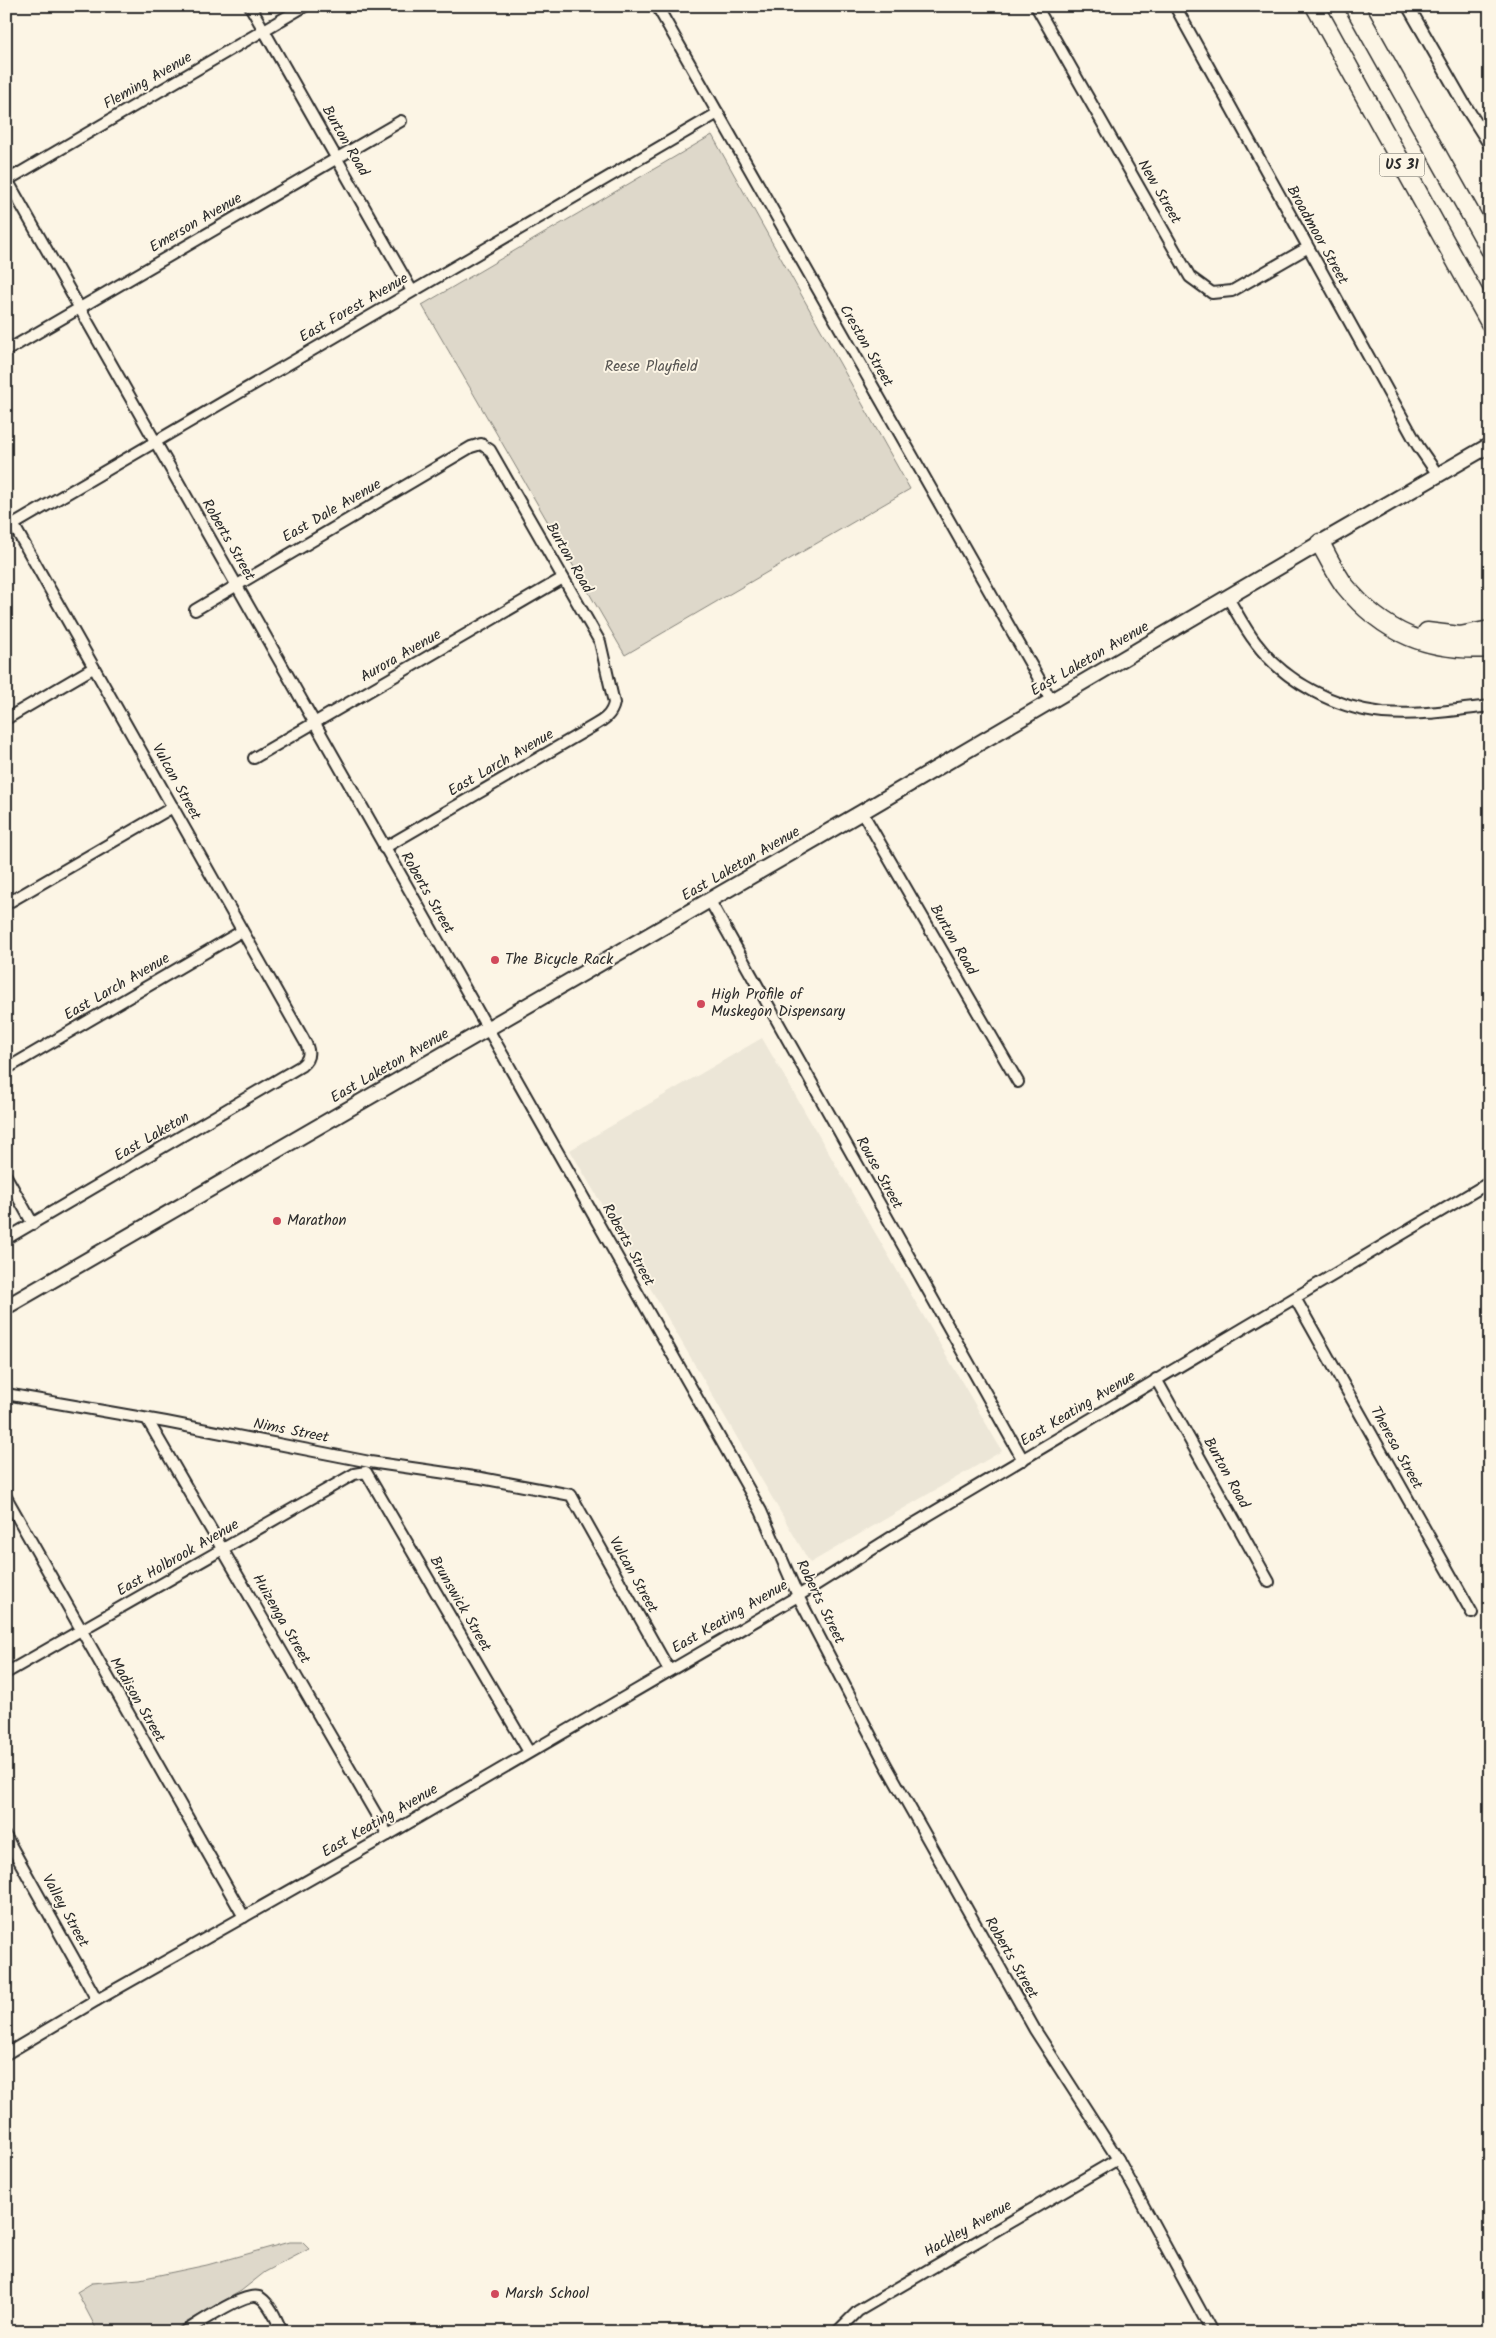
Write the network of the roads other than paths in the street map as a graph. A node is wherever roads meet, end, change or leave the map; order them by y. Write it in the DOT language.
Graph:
graph roads {
  1 [pos="250,6"];
  2 [pos="305,6"];
  3 [pos="657,6"];
  4 [pos="1036,6"];
  5 [pos="1175,6"];
  6 [pos="1314,6"];
  7 [pos="1354,6"];
  8 [pos="1408,6"];
  9 [pos="264,30"];
  10 [pos="718,113"];
  11 [pos="401,121"];
  12 [pos="1490,145"];
  13 [pos="336,158"];
  14 [pos="7,180"];
  15 [pos="1307,248"];
  16 [pos="1490,249"];
  17 [pos="412,291"];
  18 [pos="80,308"];
  19 [pos="1490,323"];
  20 [pos="6,351"];
  21 [pos="155,442"];
  22 [pos="1490,445"];
  23 [pos="485,446"];
  24 [pos="1438,474"];
  25 [pos="10,527"];
  26 [pos="1320,542"];
  27 [pos="563,578"];
  28 [pos="236,585"];
  29 [pos="1228,598"];
  30 [pos="195,610"];
  31 [pos="1490,630"];
  32 [pos="1490,648"];
  33 [pos="93,668"];
  34 [pos="612,692"];
  35 [pos="1051,700"];
  36 [pos="1490,706"];
  37 [pos="6,719"];
  38 [pos="314,724"];
  39 [pos="254,758"];
  40 [pos="173,807"];
  41 [pos="862,812"];
  42 [pos="384,848"];
  43 [pos="710,901"];
  44 [pos="6,904"];
  45 [pos="242,932"];
  46 [pos="487,1029"];
  47 [pos="309,1056"];
  48 [pos="6,1069"];
  49 [pos="1018,1082"];
  50 [pos="6,1176"];
  51 [pos="1490,1182"];
  52 [pos="33,1224"];
  53 [pos="6,1240"];
  54 [pos="1295,1298"];
  55 [pos="6,1307"];
  56 [pos="1156,1379"];
  57 [pos="6,1394"];
  58 [pos="147,1419"];
  59 [pos="1023,1460"];
  60 [pos="366,1472"];
  61 [pos="571,1496"];
  62 [pos="6,1497"];
  63 [pos="223,1550"];
  64 [pos="1269,1582"];
  65 [pos="798,1596"];
  66 [pos="1472,1613"];
  67 [pos="80,1630"];
  68 [pos="669,1670"];
  69 [pos="6,1673"];
  70 [pos="528,1752"];
  71 [pos="388,1835"];
  72 [pos="6,1837"];
  73 [pos="244,1917"];
  74 [pos="97,2000"];
  75 [pos="6,2054"];
  76 [pos="1118,2159"];
  77 [pos="184,2332"];
  78 [pos="282,2332"];
  79 [pos="837,2332"];
  80 [pos="1212,2332"];
  1 -- 9 [label="street, Burton Road"];
  2 -- 9 [label="street, Fleming Avenue"];
  3 -- 10 [label="street, Creston Street"];
  4 -- 15 [label="street, New Street"];
  5 -- 15 [label="street, Broadmoor Street"];
  6 -- 19 [label="highway, US 31"];
  7 -- 16 [label="highway, US 31"];
  8 -- 12 [label="street"];
  9 -- 13 [label="street, Burton Road"];
  9 -- 14 [label="street, Fleming Avenue"];
  10 -- 17 [label="street, East Forest Avenue"];
  10 -- 35 [label="street, Creston Street"];
  11 -- 13 [label="street, Emerson Avenue"];
  13 -- 17 [label="street, Burton Road"];
  13 -- 18 [label="street, Emerson Avenue"];
  14 -- 18 [label="street, Roberts Street"];
  15 -- 24 [label="street, Broadmoor Street"];
  17 -- 21 [label="street, East Forest Avenue"];
  18 -- 20 [label="street, Emerson Avenue"];
  18 -- 21 [label="street, Roberts Street"];
  21 -- 25 [label="street, East Forest Avenue"];
  21 -- 28 [label="street, Roberts Street"];
  22 -- 24 [label="main road, East Laketon Avenue"];
  23 -- 27 [label="street, Burton Road"];
  23 -- 28 [label="street, East Dale Avenue"];
  24 -- 26 [label="main road, East Laketon Avenue"];
  25 -- 33 [label="street, Vulcan Street"];
  26 -- 29 [label="main road, East Laketon Avenue"];
  26 -- 31 [label="highway"];
  26 -- 32 [label="highway"];
  27 -- 34 [label="street, Burton Road"];
  27 -- 38 [label="street, Aurora Avenue"];
  28 -- 30 [label="street, East Dale Avenue"];
  28 -- 38 [label="street, Roberts Street"];
  29 -- 35 [label="main road, East Laketon Avenue"];
  29 -- 36 [label="street"];
  33 -- 37 [label="street"];
  33 -- 40 [label="street, Vulcan Street"];
  34 -- 42 [label="street, East Larch Avenue"];
  35 -- 41 [label="main road, East Laketon Avenue"];
  38 -- 39 [label="street, Aurora Avenue"];
  38 -- 42 [label="street, Roberts Street"];
  40 -- 44 [label="street"];
  40 -- 45 [label="street, Vulcan Street"];
  41 -- 43 [label="main road, East Laketon Avenue"];
  41 -- 49 [label="street, Burton Road"];
  42 -- 46 [label="street, Roberts Street"];
  43 -- 46 [label="main road, East Laketon Avenue"];
  43 -- 59 [label="street, Rouse Street"];
  45 -- 47 [label="street, Vulcan Street"];
  45 -- 48 [label="street, East Larch Avenue"];
  46 -- 55 [label="main road, East Laketon Avenue"];
  46 -- 65 [label="street, Roberts Street"];
  47 -- 52 [label="street, East Laketon"];
  50 -- 52 [label="street"];
  51 -- 54 [label="street, East Keating Avenue"];
  52 -- 53 [label="street, East Laketon"];
  54 -- 56 [label="street, East Keating Avenue"];
  54 -- 66 [label="street, Theresa Street"];
  56 -- 59 [label="street, East Keating Avenue"];
  56 -- 64 [label="street, Burton Road"];
  57 -- 58 [label="street, Nims Street"];
  58 -- 61 [label="street, Nims Street"];
  58 -- 63 [label="street, Huizenga Street"];
  59 -- 65 [label="street, East Keating Avenue"];
  60 -- 63 [label="street, East Holbrook Avenue"];
  60 -- 70 [label="street, Brunswick Street"];
  61 -- 68 [label="street, Vulcan Street"];
  62 -- 67 [label="street, Madison Street"];
  63 -- 67 [label="street, East Holbrook Avenue"];
  63 -- 71 [label="street, Huizenga Street"];
  65 -- 68 [label="street, East Keating Avenue"];
  65 -- 76 [label="street, Roberts Street"];
  67 -- 69 [label="street, East Holbrook Avenue"];
  67 -- 73 [label="street, Madison Street"];
  68 -- 70 [label="street, East Keating Avenue"];
  70 -- 71 [label="street, East Keating Avenue"];
  71 -- 73 [label="street, East Keating Avenue"];
  72 -- 74 [label="street, Valley Street"];
  73 -- 74 [label="street, East Keating Avenue"];
  74 -- 75 [label="street, East Keating Avenue"];
  76 -- 79 [label="street, Hackley Avenue"];
  76 -- 80 [label="street, Roberts Street"];
  77 -- 78 [label="street"];
}
